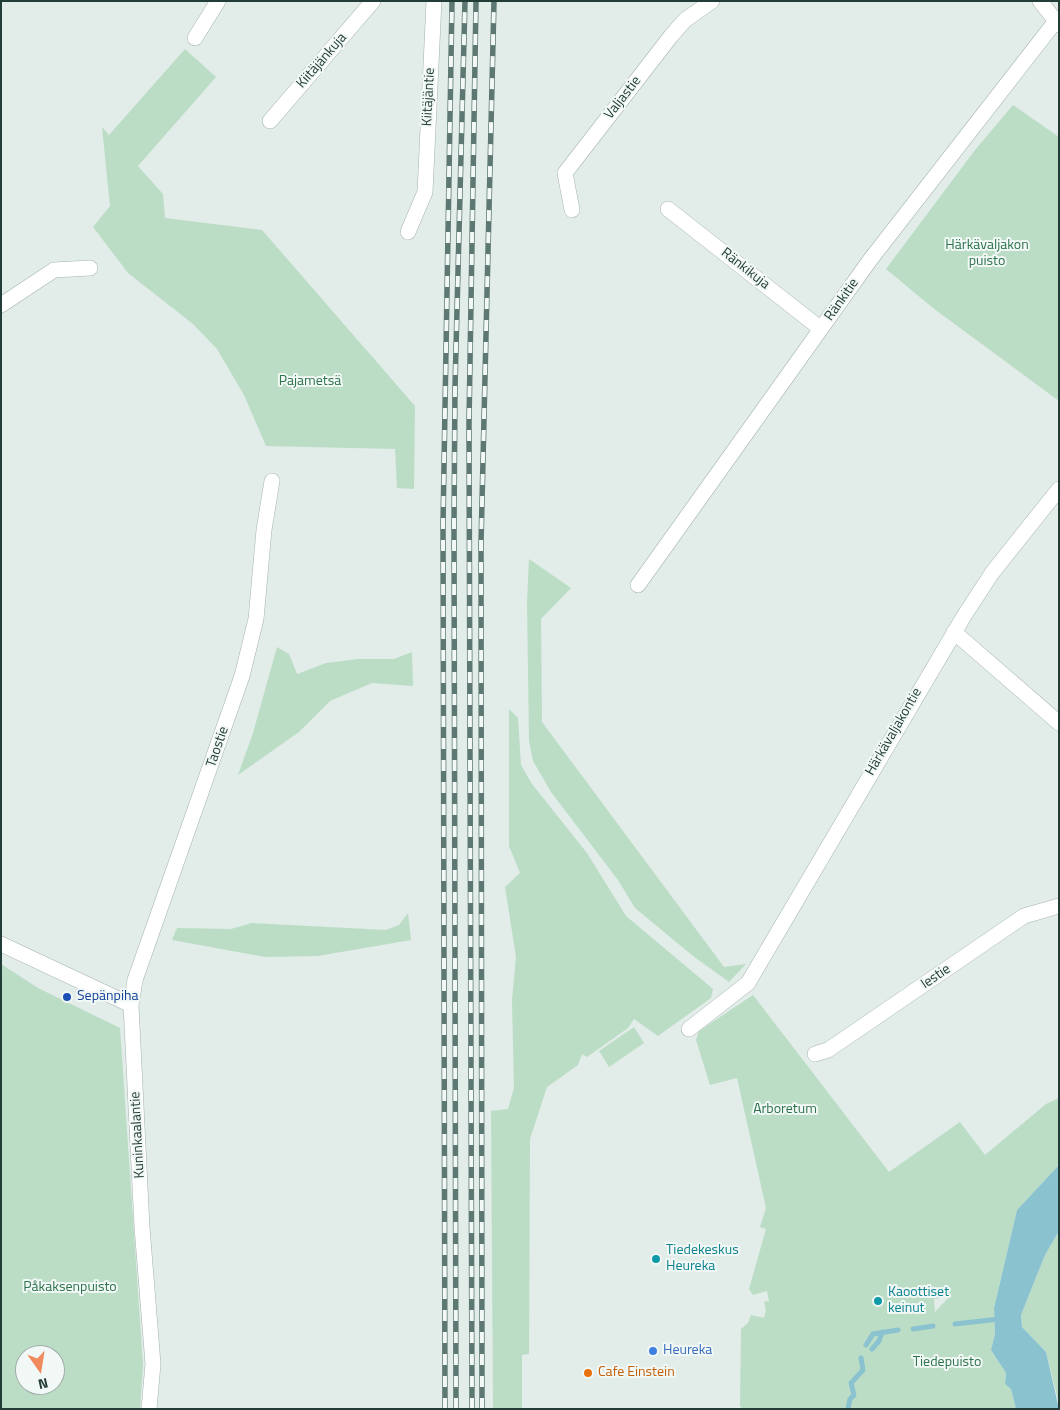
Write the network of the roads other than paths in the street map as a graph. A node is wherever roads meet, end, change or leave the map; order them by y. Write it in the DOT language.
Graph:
graph roads {
  1 [pos="218,1"];
  2 [pos="373,1"];
  3 [pos="434,1"];
  4 [pos="712,1"];
  5 [pos="1040,1"];
  6 [pos="1057,23"];
  7 [pos="194,38"];
  8 [pos="270,121"];
  9 [pos="668,209"];
  10 [pos="572,210"];
  11 [pos="408,232"];
  12 [pos="90,268"];
  13 [pos="1,306"];
  14 [pos="821,330"];
  15 [pos="272,481"];
  16 [pos="1058,492"];
  17 [pos="638,585"];
  18 [pos="954,632"];
  19 [pos="1059,723"];
  20 [pos="1059,906"];
  21 [pos="1,944"];
  22 [pos="131,1004"];
  23 [pos="689,1029"];
  24 [pos="815,1054"];
  25 [pos="149,1409"];
  1 -- 7 [label="street"];
  2 -- 8 [label="street, Kiitäjänkuja"];
  3 -- 11 [label="street, Kiitäjäntie"];
  4 -- 10 [label="street, Valjastie"];
  5 -- 6 [label="street"];
  6 -- 14 [label="street, Ränkitie"];
  9 -- 14 [label="street, Ränkikuja"];
  12 -- 13 [label="street"];
  14 -- 17 [label="street, Ränkitie"];
  15 -- 22 [label="street, Taostie"];
  16 -- 18 [label="street, Härkävaljakontie"];
  18 -- 19 [label="street"];
  18 -- 23 [label="street, Härkävaljakontie"];
  20 -- 24 [label="street, Iestie"];
  21 -- 22 [label="street"];
  22 -- 25 [label="street, Kuninkaalantie"];
}
